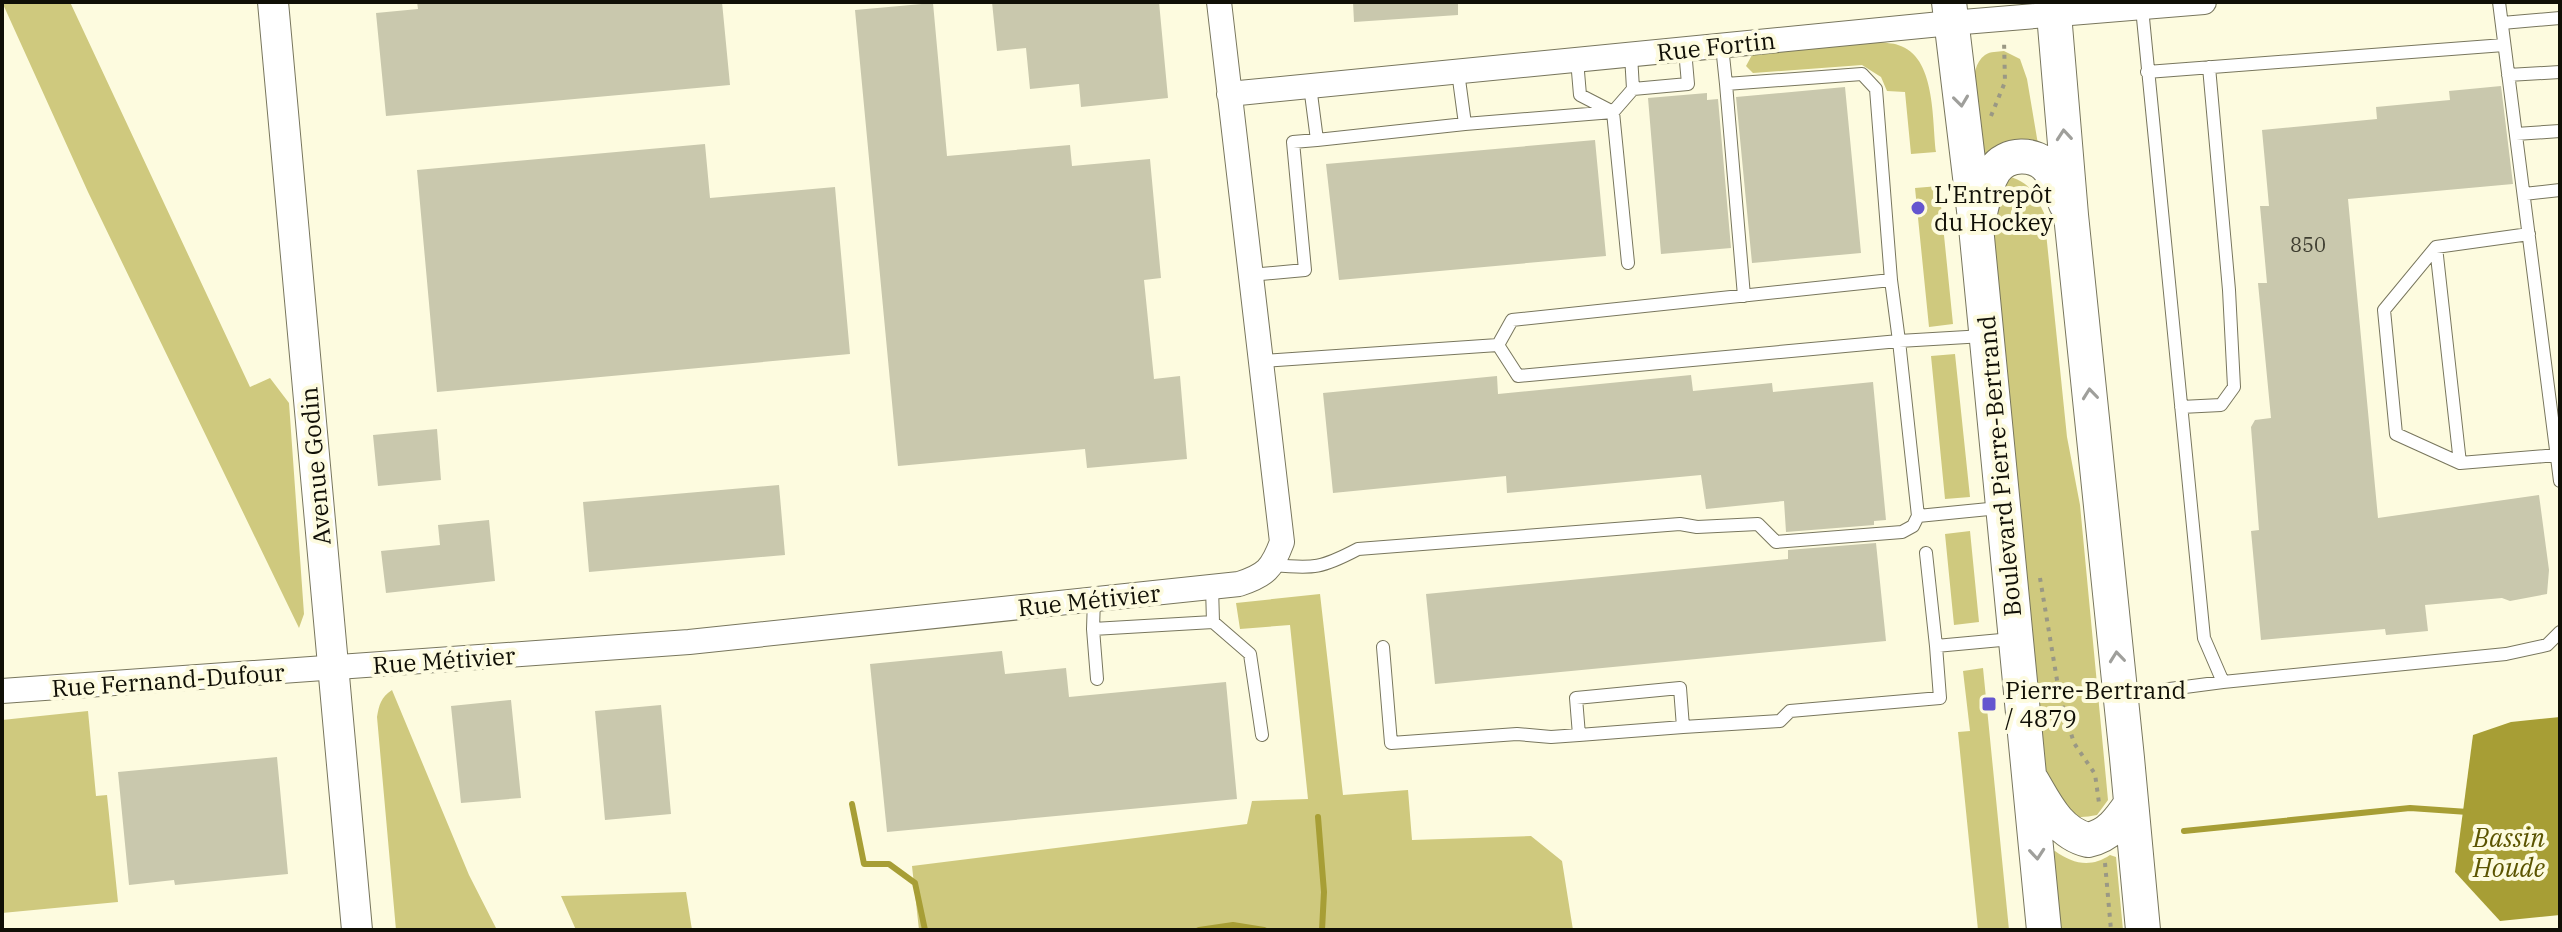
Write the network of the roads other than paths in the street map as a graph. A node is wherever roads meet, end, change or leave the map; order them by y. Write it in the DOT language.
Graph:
graph roads {
  1 [pos="273,2"];
  2 [pos="1219,2"];
  3 [pos="2204,2"];
  4 [pos="2499,2"];
  5 [pos="2054,8"];
  6 [pos="2142,8"];
  7 [pos="1950,13"];
  8 [pos="2560,18"];
  9 [pos="2502,23"];
  10 [pos="2504,45"];
  11 [pos="1722,46"];
  12 [pos="1685,50"];
  13 [pos="1631,55"];
  14 [pos="1577,60"];
  15 [pos="2209,67"];
  16 [pos="1458,72"];
  17 [pos="2147,72"];
  18 [pos="2560,72"];
  19 [pos="2508,75"];
  20 [pos="1726,84"];
  21 [pos="1310,86"];
  22 [pos="1633,89"];
  23 [pos="1229,94"];
  24 [pos="1613,112"];
  25 [pos="1465,124"];
  26 [pos="2560,131"];
  27 [pos="2516,134"];
  28 [pos="1317,140"];
  29 [pos="2560,190"];
  30 [pos="2524,194"];
  31 [pos="2071,215"];
  32 [pos="1976,227"];
  33 [pos="2529,234"];
  34 [pos="2436,247"];
  35 [pos="1628,263"];
  36 [pos="1250,275"];
  37 [pos="1891,280"];
  38 [pos="1744,296"];
  39 [pos="1987,336"];
  40 [pos="1899,341"];
  41 [pos="1498,345"];
  42 [pos="2560,360"];
  43 [pos="1261,361"];
  44 [pos="2545,361"];
  45 [pos="2181,407"];
  46 [pos="2558,438"];
  47 [pos="2557,455"];
  48 [pos="2460,463"];
  49 [pos="2560,481"];
  50 [pos="2003,508"];
  51 [pos="1918,516"];
  52 [pos="1926,553"];
  53 [pos="1274,565"];
  54 [pos="1212,587"];
  55 [pos="1094,599"];
  56 [pos="1213,622"];
  57 [pos="1093,629"];
  58 [pos="2560,632"];
  59 [pos="2015,638"];
  60 [pos="1936,646"];
  61 [pos="1383,647"];
  62 [pos="333,668"];
  63 [pos="1097,679"];
  64 [pos="2223,682"];
  65 [pos="2,691"];
  66 [pos="2121,695"];
  67 [pos="1683,727"];
  68 [pos="1262,735"];
  69 [pos="1579,735"];
  70 [pos="2030,777"];
  71 [pos="2131,804"];
  72 [pos="357,930"];
  73 [pos="2044,930"];
  74 [pos="2143,930"];
  1 -- 62 [label="street, Avenue Godin"];
  2 -- 23 [label="street"];
  3 -- 6 [label="street, Rue Fortin"];
  4 -- 9 [label="lane"];
  5 -- 6 [label="street, Rue Fortin"];
  5 -- 7 [label="street, Rue Fortin"];
  31 -- 5 [label="main road, one-way"];
  6 -- 17 [label="lane"];
  7 -- 11 [label="street, Rue Fortin"];
  7 -- 32 [label="main road, Boulevard Pierre-Bertrand, one-way"];
  8 -- 9 [label="lane"];
  9 -- 10 [label="lane"];
  10 -- 15 [label="lane"];
  10 -- 19 [label="lane"];
  11 -- 12 [label="street, Rue Fortin"];
  11 -- 20 [label="lane"];
  12 -- 13 [label="street, Rue Fortin"];
  12 -- 22 [label="lane"];
  13 -- 14 [label="street, Rue Fortin"];
  13 -- 22 [label="lane"];
  14 -- 16 [label="street, Rue Fortin"];
  14 -- 24 [label="lane"];
  15 -- 17 [label="lane"];
  15 -- 45 [label="lane"];
  16 -- 21 [label="street, Rue Fortin"];
  16 -- 25 [label="lane"];
  17 -- 45 [label="lane"];
  18 -- 19 [label="lane"];
  19 -- 27 [label="lane"];
  20 -- 37 [label="lane"];
  20 -- 38 [label="lane"];
  21 -- 23 [label="street, Rue Fortin"];
  21 -- 28 [label="lane"];
  22 -- 24 [label="lane"];
  23 -- 36 [label="street"];
  24 -- 25 [label="lane"];
  24 -- 35 [label="lane"];
  25 -- 28 [label="lane"];
  26 -- 27 [label="lane"];
  27 -- 30 [label="lane"];
  28 -- 36 [label="lane"];
  29 -- 30 [label="lane"];
  30 -- 33 [label="lane"];
  31 -- 32 [label="main road"];
  66 -- 31 [label="main road, one-way"];
  32 -- 39 [label="main road, Boulevard Pierre-Bertrand"];
  33 -- 34 [label="lane"];
  33 -- 44 [label="lane"];
  34 -- 48 [label="lane"];
  34 -- 48 [label="lane"];
  36 -- 43 [label="street"];
  37 -- 38 [label="lane"];
  37 -- 40 [label="lane"];
  38 -- 41 [label="lane"];
  39 -- 40 [label="lane"];
  39 -- 50 [label="main road, Boulevard Pierre-Bertrand"];
  40 -- 41 [label="lane"];
  40 -- 51 [label="lane"];
  41 -- 43 [label="lane"];
  42 -- 44 [label="lane"];
  43 -- 53 [label="street"];
  44 -- 46 [label="lane"];
  45 -- 64 [label="lane"];
  46 -- 47 [label="lane"];
  47 -- 48 [label="lane"];
  47 -- 49 [label="lane"];
  50 -- 51 [label="lane"];
  50 -- 59 [label="main road, Boulevard Pierre-Bertrand"];
  51 -- 53 [label="lane"];
  52 -- 60 [label="lane"];
  53 -- 54 [label="street, Rue Métivier"];
  54 -- 55 [label="street, Rue Métivier"];
  54 -- 56 [label="lane"];
  55 -- 57 [label="lane"];
  55 -- 62 [label="street, Rue Métivier"];
  56 -- 57 [label="lane"];
  56 -- 68 [label="lane"];
  57 -- 63 [label="lane"];
  58 -- 64 [label="lane"];
  59 -- 60 [label="lane"];
  59 -- 70 [label="main road, Boulevard Pierre-Bertrand"];
  60 -- 67 [label="lane"];
  61 -- 69 [label="lane"];
  62 -- 65 [label="street, Rue Fernand-Dufour"];
  62 -- 72 [label="street, Avenue Godin"];
  64 -- 66 [label="lane"];
  66 -- 71 [label="main road"];
  67 -- 69 [label="lane"];
  67 -- 69 [label="lane"];
  70 -- 71 [label="main road"];
  70 -- 73 [label="main road, Boulevard Pierre-Bertrand, one-way"];
  71 -- 74 [label="main road"];
}
